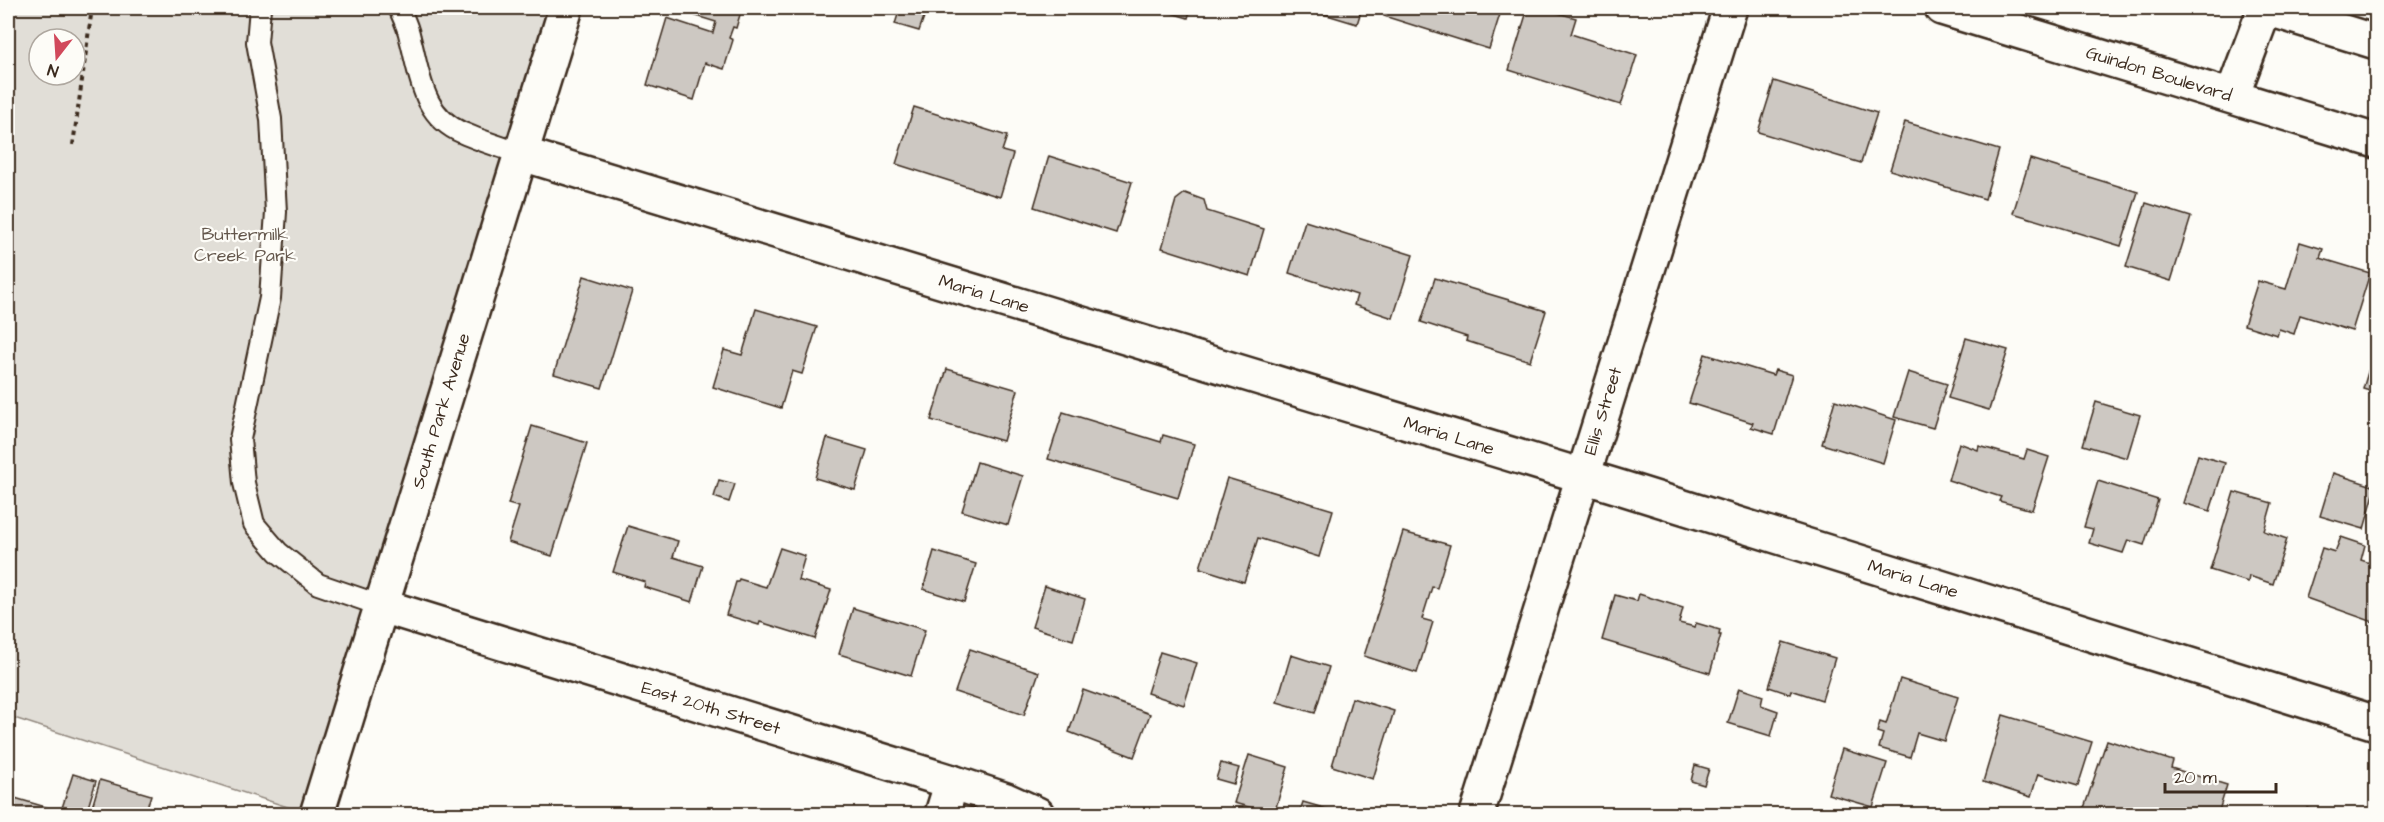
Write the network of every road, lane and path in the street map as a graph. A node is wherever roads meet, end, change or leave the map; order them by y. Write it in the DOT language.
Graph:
graph roads {
  1 [pos="92,8"];
  2 [pos="260,8"];
  3 [pos="399,8"];
  4 [pos="566,8"];
  5 [pos="1730,8"];
  6 [pos="1942,8"];
  7 [pos="2265,8"];
  8 [pos="2376,42"];
  9 [pos="2232,96"];
  10 [pos="2376,141"];
  11 [pos="73,145"];
  12 [pos="519,153"];
  13 [pos="1582,476"];
  14 [pos="382,606"];
  15 [pos="2376,723"];
  16 [pos="952,782"];
  17 [pos="317,814"];
  18 [pos="942,814"];
  19 [pos="1037,814"];
  20 [pos="1477,814"];
  1 -- 11 [label="path"];
  2 -- 14 [label="lane"];
  3 -- 12 [label="lane"];
  4 -- 12 [label="street, South Park Avenue"];
  5 -- 13 [label="street, Ellis Street"];
  6 -- 9 [label="street, Guindon Boulevard"];
  7 -- 8 [label="street"];
  7 -- 9 [label="street"];
  9 -- 10 [label="street, Guindon Boulevard"];
  12 -- 13 [label="street, Maria Lane"];
  12 -- 14 [label="street, South Park Avenue"];
  13 -- 15 [label="street, Maria Lane"];
  13 -- 20 [label="street, Ellis Street"];
  14 -- 16 [label="street, East 20th Street"];
  14 -- 17 [label="street, South Park Avenue"];
  16 -- 18 [label="street"];
  16 -- 19 [label="street, East 20th Street"];
}
